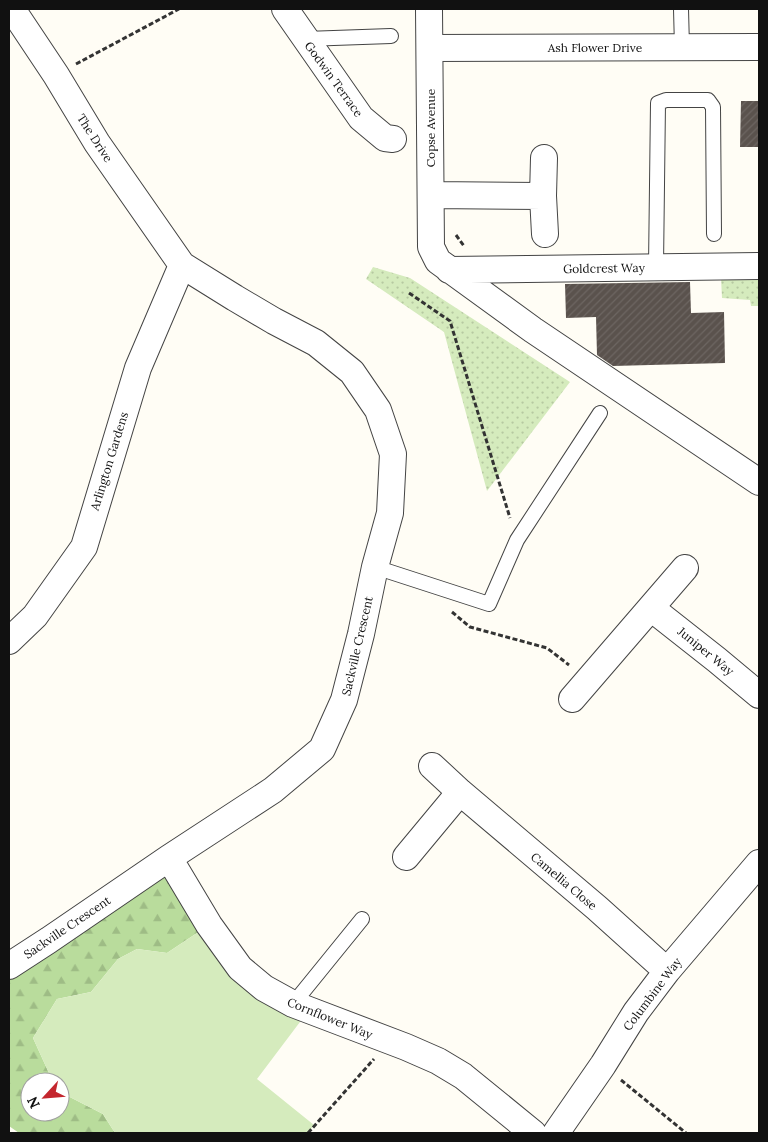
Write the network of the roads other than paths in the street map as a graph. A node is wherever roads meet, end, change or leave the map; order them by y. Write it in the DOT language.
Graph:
graph roads {
  1 [pos="12,9"];
  2 [pos="285,9"];
  3 [pos="429,9"];
  4 [pos="681,9"];
  5 [pos="391,36"];
  6 [pos="305,39"];
  7 [pos="682,47"];
  8 [pos="759,47"];
  9 [pos="430,48"];
  10 [pos="393,139"];
  11 [pos="544,158"];
  12 [pos="431,195"];
  13 [pos="543,196"];
  14 [pos="544,234"];
  15 [pos="714,234"];
  16 [pos="182,265"];
  17 [pos="759,266"];
  18 [pos="656,267"];
  19 [pos="449,270"];
  20 [pos="600,413"];
  21 [pos="759,482"];
  22 [pos="375,567"];
  23 [pos="684,568"];
  24 [pos="651,608"];
  25 [pos="9,641"];
  26 [pos="759,695"];
  27 [pos="572,699"];
  28 [pos="432,766"];
  29 [pos="460,792"];
  30 [pos="406,857"];
  31 [pos="169,858"];
  32 [pos="759,863"];
  33 [pos="362,919"];
  34 [pos="9,966"];
  35 [pos="667,971"];
  36 [pos="293,1004"];
  37 [pos="533,1133"];
  38 [pos="556,1133"];
  1 -- 16 [label="street, The Drive"];
  2 -- 6 [label="street, Godwin Terrace"];
  3 -- 9 [label="street, Copse Avenue"];
  4 -- 7 [label="lane"];
  5 -- 6 [label="lane"];
  6 -- 10 [label="street, Godwin Terrace"];
  7 -- 8 [label="street, Ash Flower Drive"];
  7 -- 9 [label="street, Ash Flower Drive"];
  9 -- 12 [label="street, Copse Avenue"];
  11 -- 13 [label="street"];
  12 -- 13 [label="street"];
  12 -- 19 [label="street, Copse Avenue"];
  13 -- 14 [label="street"];
  15 -- 18 [label="lane"];
  16 -- 22 [label="street, Sackville Crescent"];
  16 -- 25 [label="street, Arlington Gardens"];
  17 -- 18 [label="street, Goldcrest Way"];
  18 -- 19 [label="street, Goldcrest Way"];
  19 -- 21 [label="street"];
  20 -- 22 [label="lane"];
  22 -- 31 [label="street, Sackville Crescent"];
  23 -- 24 [label="street"];
  24 -- 26 [label="street, Juniper Way"];
  24 -- 27 [label="street"];
  28 -- 29 [label="street, Camellia Close"];
  29 -- 30 [label="street"];
  29 -- 35 [label="street, Camellia Close"];
  31 -- 34 [label="street, Sackville Crescent"];
  31 -- 36 [label="street, Cornflower Way"];
  32 -- 35 [label="street, Columbine Way"];
  33 -- 36 [label="lane"];
  35 -- 38 [label="street, Columbine Way"];
  36 -- 37 [label="street, Cornflower Way"];
}
